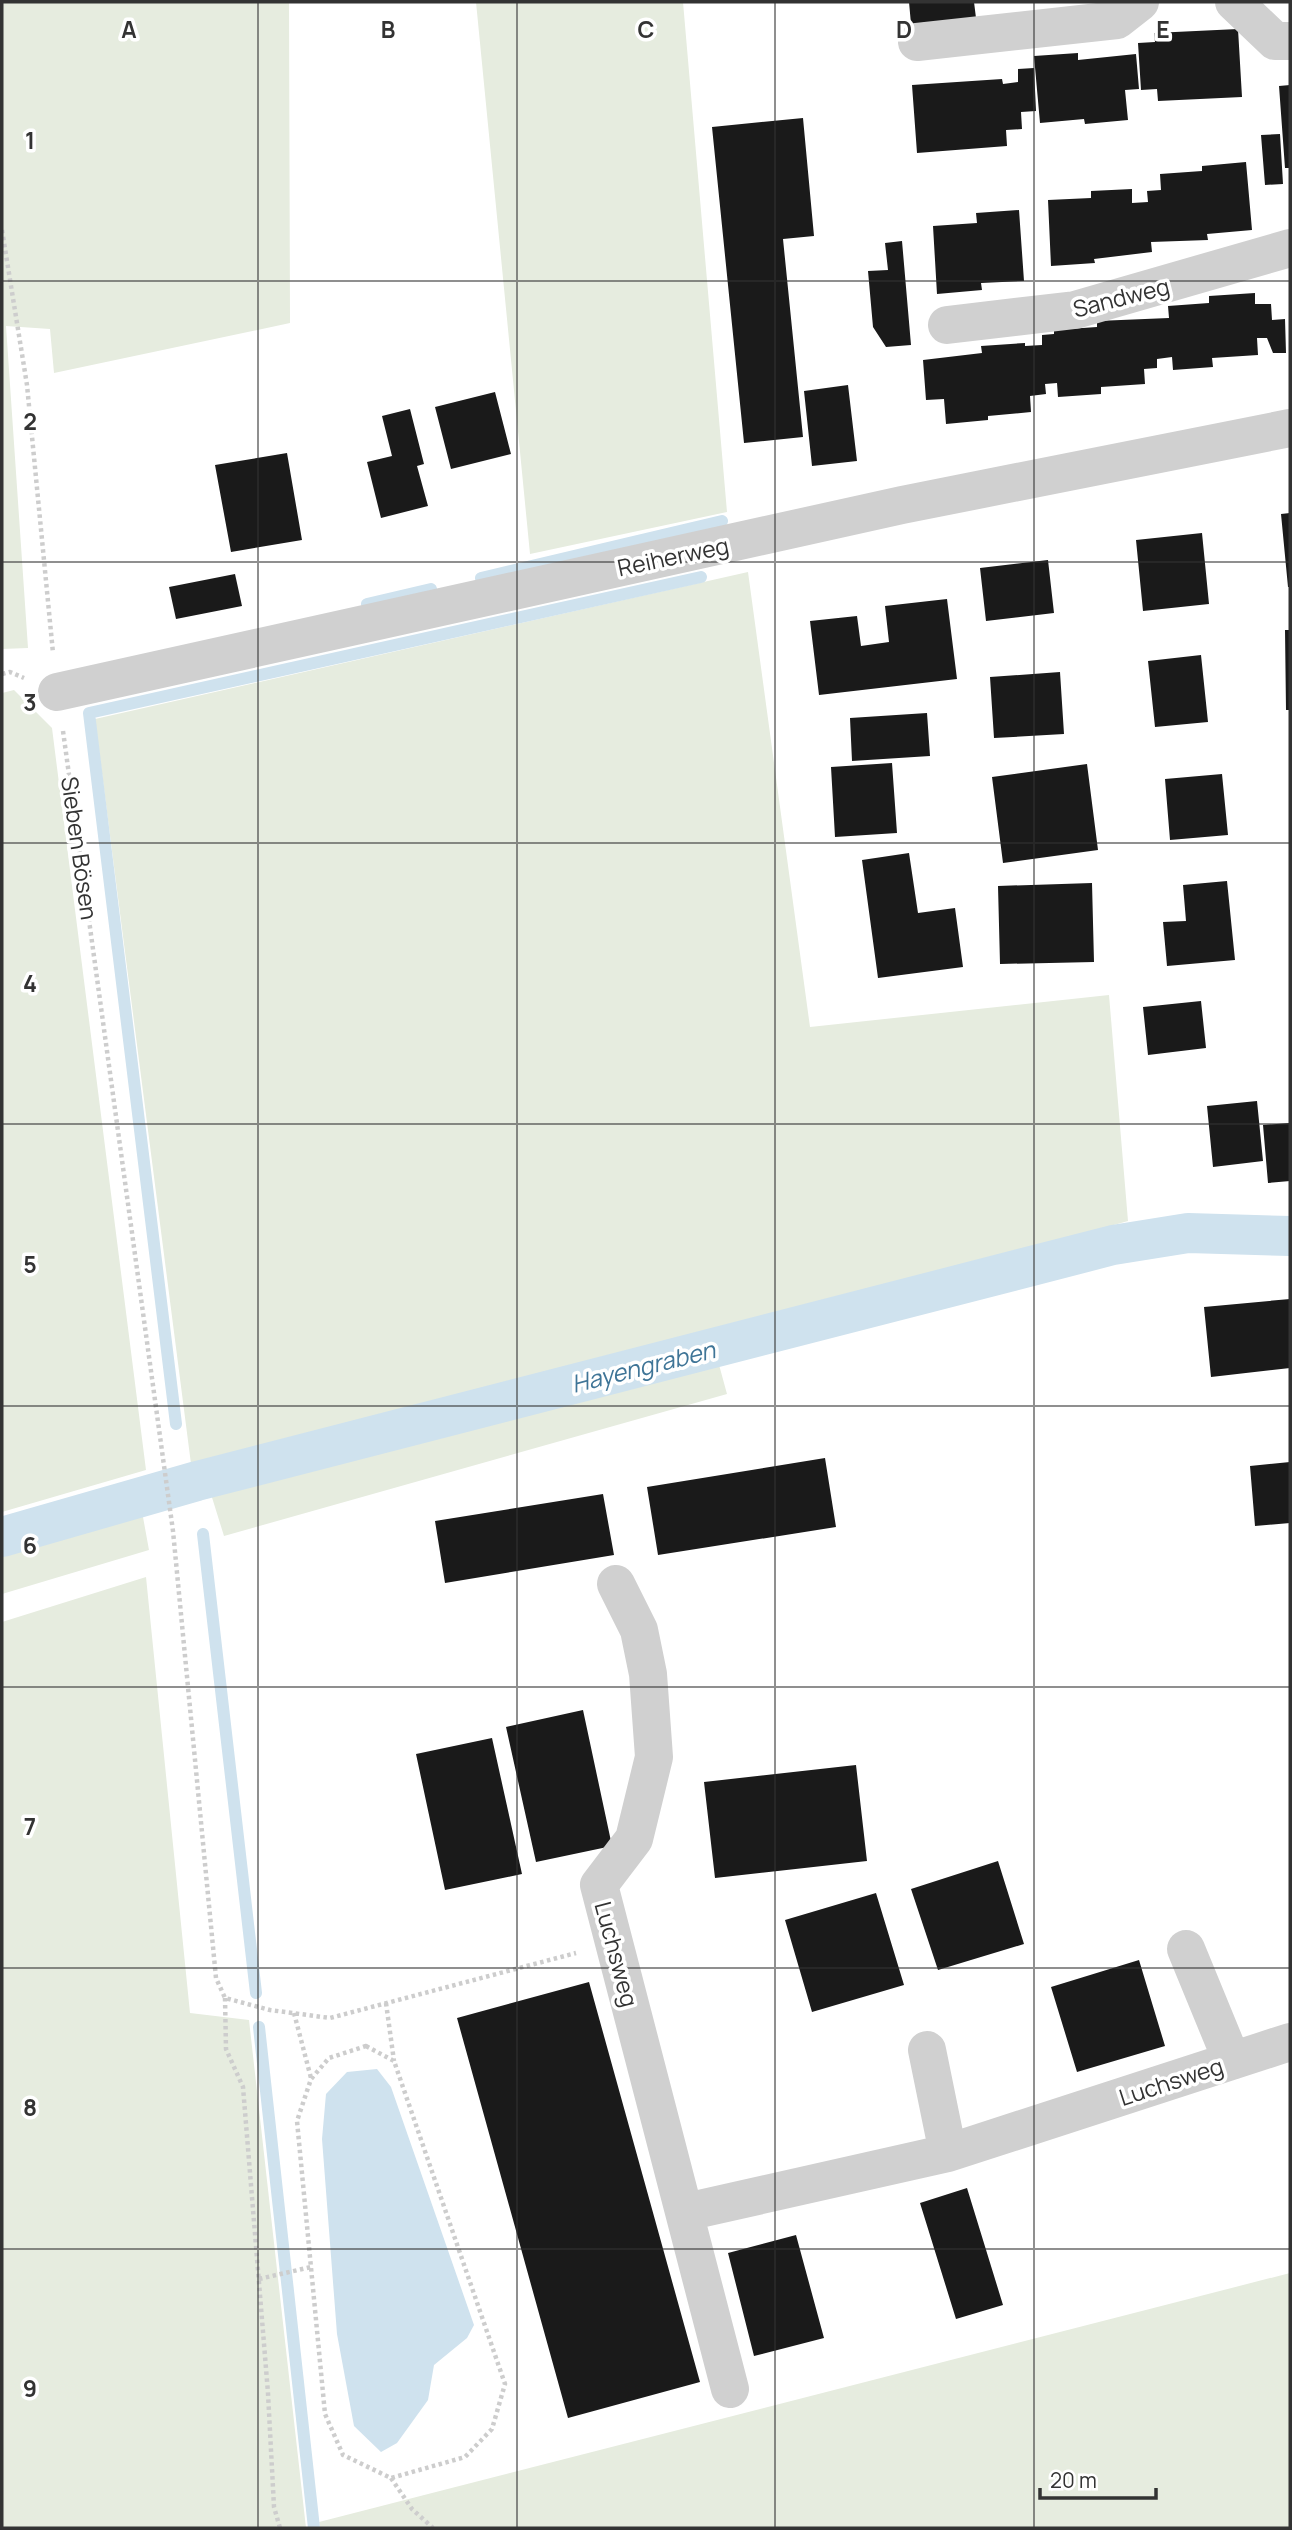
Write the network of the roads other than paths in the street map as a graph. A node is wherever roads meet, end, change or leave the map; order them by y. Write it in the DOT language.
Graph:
graph roads {
  1 [pos="1140,2"];
  2 [pos="1234,2"];
  3 [pos="1290,41"];
  4 [pos="917,42"];
  5 [pos="1290,248"];
  6 [pos="947,325"];
  7 [pos="1290,428"];
  8 [pos="57,692"];
  9 [pos="616,1584"];
  10 [pos="1186,1949"];
  11 [pos="1290,2042"];
  12 [pos="927,2050"];
  13 [pos="1232,2061"];
  14 [pos="948,2153"];
  15 [pos="686,2212"];
  16 [pos="730,2389"];
  1 -- 4 [label="street"];
  2 -- 3 [label="street"];
  5 -- 6 [label="street, Sandweg"];
  7 -- 8 [label="street, Reiherweg"];
  9 -- 15 [label="street, Luchsweg"];
  10 -- 13 [label="street"];
  11 -- 13 [label="street, Luchsweg"];
  12 -- 14 [label="street"];
  13 -- 14 [label="street, Luchsweg"];
  14 -- 15 [label="street, Luchsweg"];
  15 -- 16 [label="street, Luchsweg"];
}
